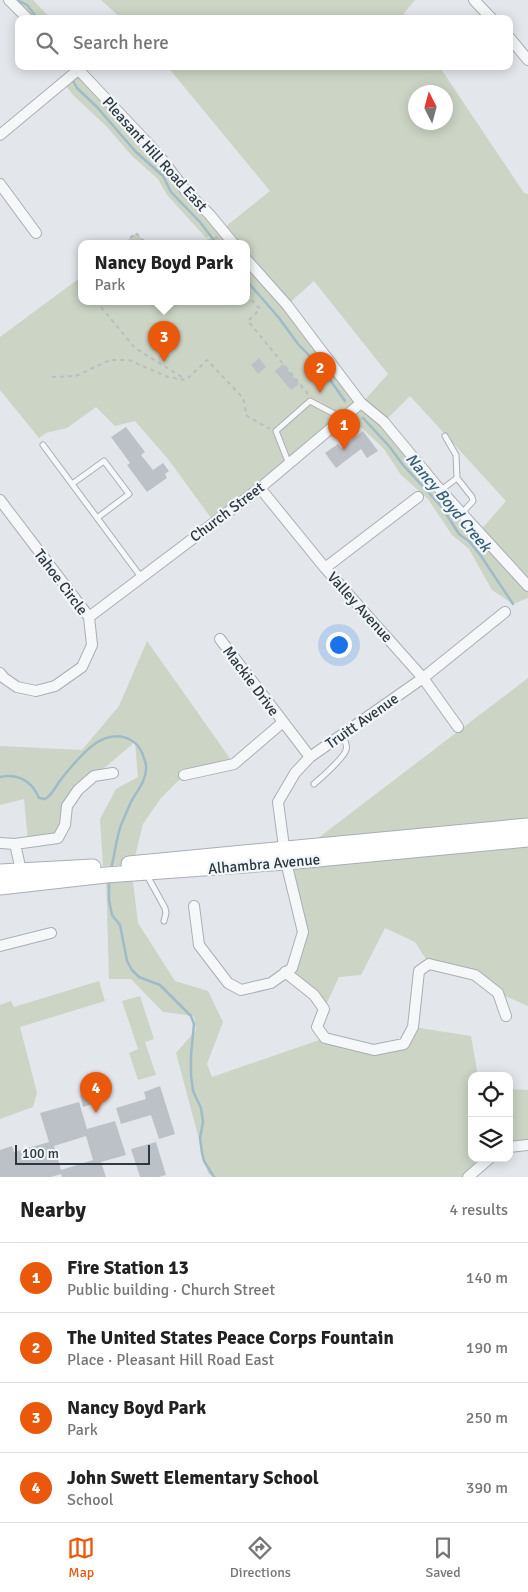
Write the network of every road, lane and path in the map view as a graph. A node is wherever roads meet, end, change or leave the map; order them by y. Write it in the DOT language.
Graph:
graph roads {
  1 [pos="9,0"];
  2 [pos="474,0"];
  3 [pos="24,15"];
  4 [pos="488,15"];
  5 [pos="513,40"];
  6 [pos="525,47"];
  7 [pos="528,60"];
  8 [pos="75,70"];
  9 [pos="79,70"];
  10 [pos="0,135"];
  11 [pos="0,184"];
  12 [pos="36,233"];
  13 [pos="128,240"];
  14 [pos="143,240"];
  15 [pos="231,240"];
  16 [pos="250,264"];
  17 [pos="250,298"];
  18 [pos="99,305"];
  19 [pos="52,378"];
  20 [pos="186,380"];
  21 [pos="309,396"];
  22 [pos="361,403"];
  23 [pos="344,419"];
  24 [pos="273,430"];
  25 [pos="445,436"];
  26 [pos="43,445"];
  27 [pos="289,464"];
  28 [pos="456,478"];
  29 [pos="72,484"];
  30 [pos="260,488"];
  31 [pos="441,490"];
  32 [pos="418,497"];
  33 [pos="0,500"];
  34 [pos="462,513"];
  35 [pos="97,518"];
  36 [pos="325,568"];
  37 [pos="141,577"];
  38 [pos="528,586"];
  39 [pos="505,612"];
  40 [pos="89,617"];
  41 [pos="220,640"];
  42 [pos="0,673"];
  43 [pos="423,678"];
  44 [pos="283,722"];
  45 [pos="458,727"];
  46 [pos="342,734"];
  47 [pos="310,757"];
  48 [pos="113,773"];
  49 [pos="184,775"];
  50 [pos="314,784"];
  51 [pos="528,826"];
  52 [pos="528,839"];
  53 [pos="0,843"];
  54 [pos="15,844"];
  55 [pos="285,856"];
  56 [pos="140,868"];
  57 [pos="0,872"];
  58 [pos="22,877"];
  59 [pos="0,887"];
  60 [pos="194,906"];
  61 [pos="164,921"];
  62 [pos="51,933"];
  63 [pos="0,946"];
  64 [pos="285,972"];
  65 [pos="506,1016"];
  66 [pos="528,1145"];
  67 [pos="513,1147"];
  68 [pos="485,1162"];
  69 [pos="468,1177"];
  1 -- 3 [label="street"];
  2 -- 4 [label="street"];
  5 -- 6 [label="street"];
  6 -- 7 [label="street"];
  8 -- 10 [label="street"];
  9 -- 15 [label="street, Pleasant Hill Road East"];
  11 -- 12 [label="street"];
  13 -- 14 [label="path"];
  16 -- 22 [label="street"];
  17 -- 21 [label="path"];
  18 -- 20 [label="path"];
  19 -- 20 [label="path"];
  20 -- 24 [label="path"];
  22 -- 23 [label="street, Church Street"];
  22 -- 31 [label="street"];
  23 -- 27 [label="street, Church Street"];
  23 -- 27 [label="lane"];
  25 -- 28 [label="lane"];
  26 -- 29 [label="lane"];
  27 -- 30 [label="street, Church Street"];
  28 -- 31 [label="lane"];
  28 -- 34 [label="lane"];
  29 -- 35 [label="lane"];
  29 -- 35 [label="lane"];
  30 -- 36 [label="street, Valley Avenue"];
  30 -- 37 [label="street, Church Street"];
  31 -- 34 [label="street"];
  32 -- 36 [label="street"];
  33 -- 40 [label="street, Tahoe Circle"];
  34 -- 38 [label="street"];
  35 -- 37 [label="lane"];
  36 -- 43 [label="street, Valley Avenue"];
  37 -- 40 [label="street, Church Street"];
  39 -- 43 [label="street, Truitt Avenue"];
  40 -- 42 [label="street, Tahoe Circle"];
  41 -- 44 [label="street, Mackie Drive"];
  43 -- 45 [label="street, Valley Avenue"];
  43 -- 46 [label="street, Truitt Avenue"];
  44 -- 47 [label="street, Mackie Drive"];
  44 -- 49 [label="street, Mackie Drive"];
  46 -- 47 [label="street, Truitt Avenue"];
  46 -- 50 [label="lane"];
  47 -- 55 [label="street, Truitt Avenue"];
  48 -- 54 [label="street"];
  51 -- 55 [label="main road, Alhambra Avenue"];
  52 -- 55 [label="main road, Alhambra Avenue"];
  53 -- 54 [label="street"];
  54 -- 58 [label="street"];
  55 -- 56 [label="main road, Alhambra Avenue"];
  55 -- 64 [label="street, Truitt Avenue"];
  56 -- 58 [label="main road, Alhambra Avenue"];
  56 -- 61 [label="lane"];
  57 -- 58 [label="main road, Alhambra Avenue"];
  58 -- 59 [label="main road, Alhambra Avenue"];
  60 -- 64 [label="street"];
  62 -- 63 [label="street"];
  64 -- 65 [label="street"];
  66 -- 67 [label="street"];
  68 -- 69 [label="street"];
}
